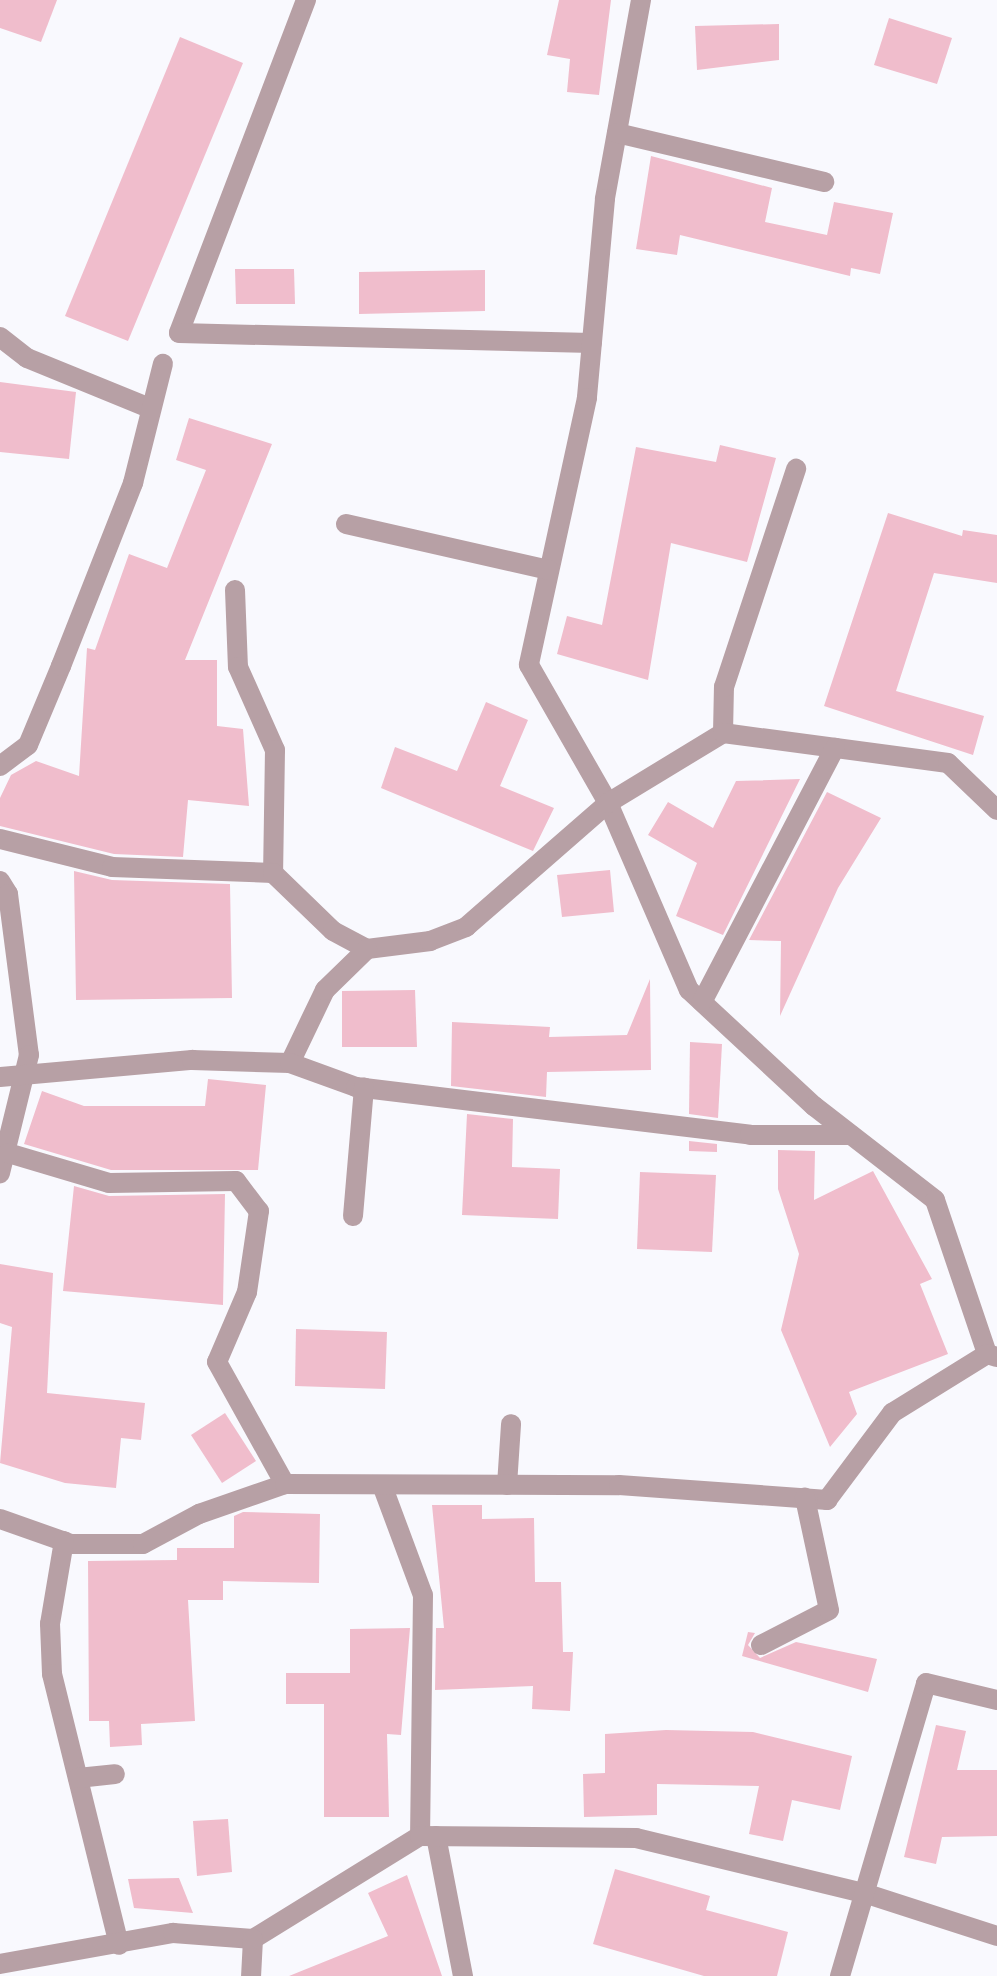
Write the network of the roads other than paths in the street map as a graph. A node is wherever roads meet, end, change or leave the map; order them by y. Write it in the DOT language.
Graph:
graph roads {
  1 [pos="306,0"];
  2 [pos="641,0"];
  3 [pos="617,133"];
  4 [pos="824,182"];
  5 [pos="0,337"];
  6 [pos="592,343"];
  7 [pos="163,364"];
  8 [pos="147,407"];
  9 [pos="796,469"];
  10 [pos="346,524"];
  11 [pos="549,570"];
  12 [pos="235,590"];
  13 [pos="723,733"];
  14 [pos="835,748"];
  15 [pos="0,766"];
  16 [pos="608,803"];
  17 [pos="997,810"];
  18 [pos="0,839"];
  19 [pos="273,873"];
  20 [pos="0,881"];
  21 [pos="367,949"];
  22 [pos="702,1002"];
  23 [pos="290,1063"];
  24 [pos="26,1076"];
  25 [pos="0,1077"];
  26 [pos="364,1087"];
  27 [pos="851,1135"];
  28 [pos="8,1153"];
  29 [pos="0,1173"];
  30 [pos="353,1216"];
  31 [pos="992,1355"];
  32 [pos="511,1424"];
  33 [pos="285,1484"];
  34 [pos="382,1485"];
  35 [pos="507,1485"];
  36 [pos="805,1498"];
  37 [pos="0,1519"];
  38 [pos="64,1541"];
  39 [pos="761,1645"];
  40 [pos="997,1700"];
  41 [pos="115,1774"];
  42 [pos="78,1778"];
  43 [pos="428,1836"];
  44 [pos="864,1893"];
  45 [pos="997,1936"];
  46 [pos="253,1939"];
  47 [pos="119,1945"];
  48 [pos="0,1964"];
  49 [pos="251,1976"];
  50 [pos="463,1976"];
  51 [pos="840,1976"];
  1 -- 6 [label="street"];
  2 -- 3 [label="street"];
  3 -- 4 [label="street"];
  3 -- 6 [label="street"];
  5 -- 8 [label="street"];
  6 -- 11 [label="street"];
  7 -- 8 [label="street"];
  8 -- 15 [label="street"];
  9 -- 13 [label="street"];
  10 -- 11 [label="street"];
  11 -- 16 [label="street"];
  12 -- 19 [label="street"];
  13 -- 14 [label="street"];
  13 -- 16 [label="street"];
  14 -- 17 [label="street"];
  14 -- 22 [label="street"];
  16 -- 21 [label="street"];
  16 -- 22 [label="street"];
  18 -- 19 [label="street"];
  19 -- 21 [label="street"];
  20 -- 24 [label="street"];
  21 -- 23 [label="street"];
  22 -- 27 [label="street"];
  23 -- 24 [label="street"];
  23 -- 26 [label="street"];
  24 -- 25 [label="street"];
  24 -- 28 [label="street"];
  26 -- 27 [label="street"];
  26 -- 30 [label="street"];
  27 -- 31 [label="street"];
  28 -- 29 [label="street"];
  28 -- 33 [label="street"];
  31 -- 36 [label="street"];
  32 -- 35 [label="street"];
  33 -- 34 [label="street"];
  33 -- 38 [label="street"];
  34 -- 35 [label="street"];
  34 -- 43 [label="street"];
  35 -- 36 [label="street"];
  36 -- 39 [label="street"];
  37 -- 38 [label="street"];
  38 -- 42 [label="street"];
  40 -- 44 [label="street"];
  41 -- 42 [label="street"];
  42 -- 47 [label="street"];
  43 -- 44 [label="street"];
  43 -- 46 [label="street"];
  43 -- 50 [label="street"];
  44 -- 45 [label="street"];
  44 -- 51 [label="street"];
  46 -- 47 [label="street"];
  46 -- 49 [label="street"];
  47 -- 48 [label="street"];
}
